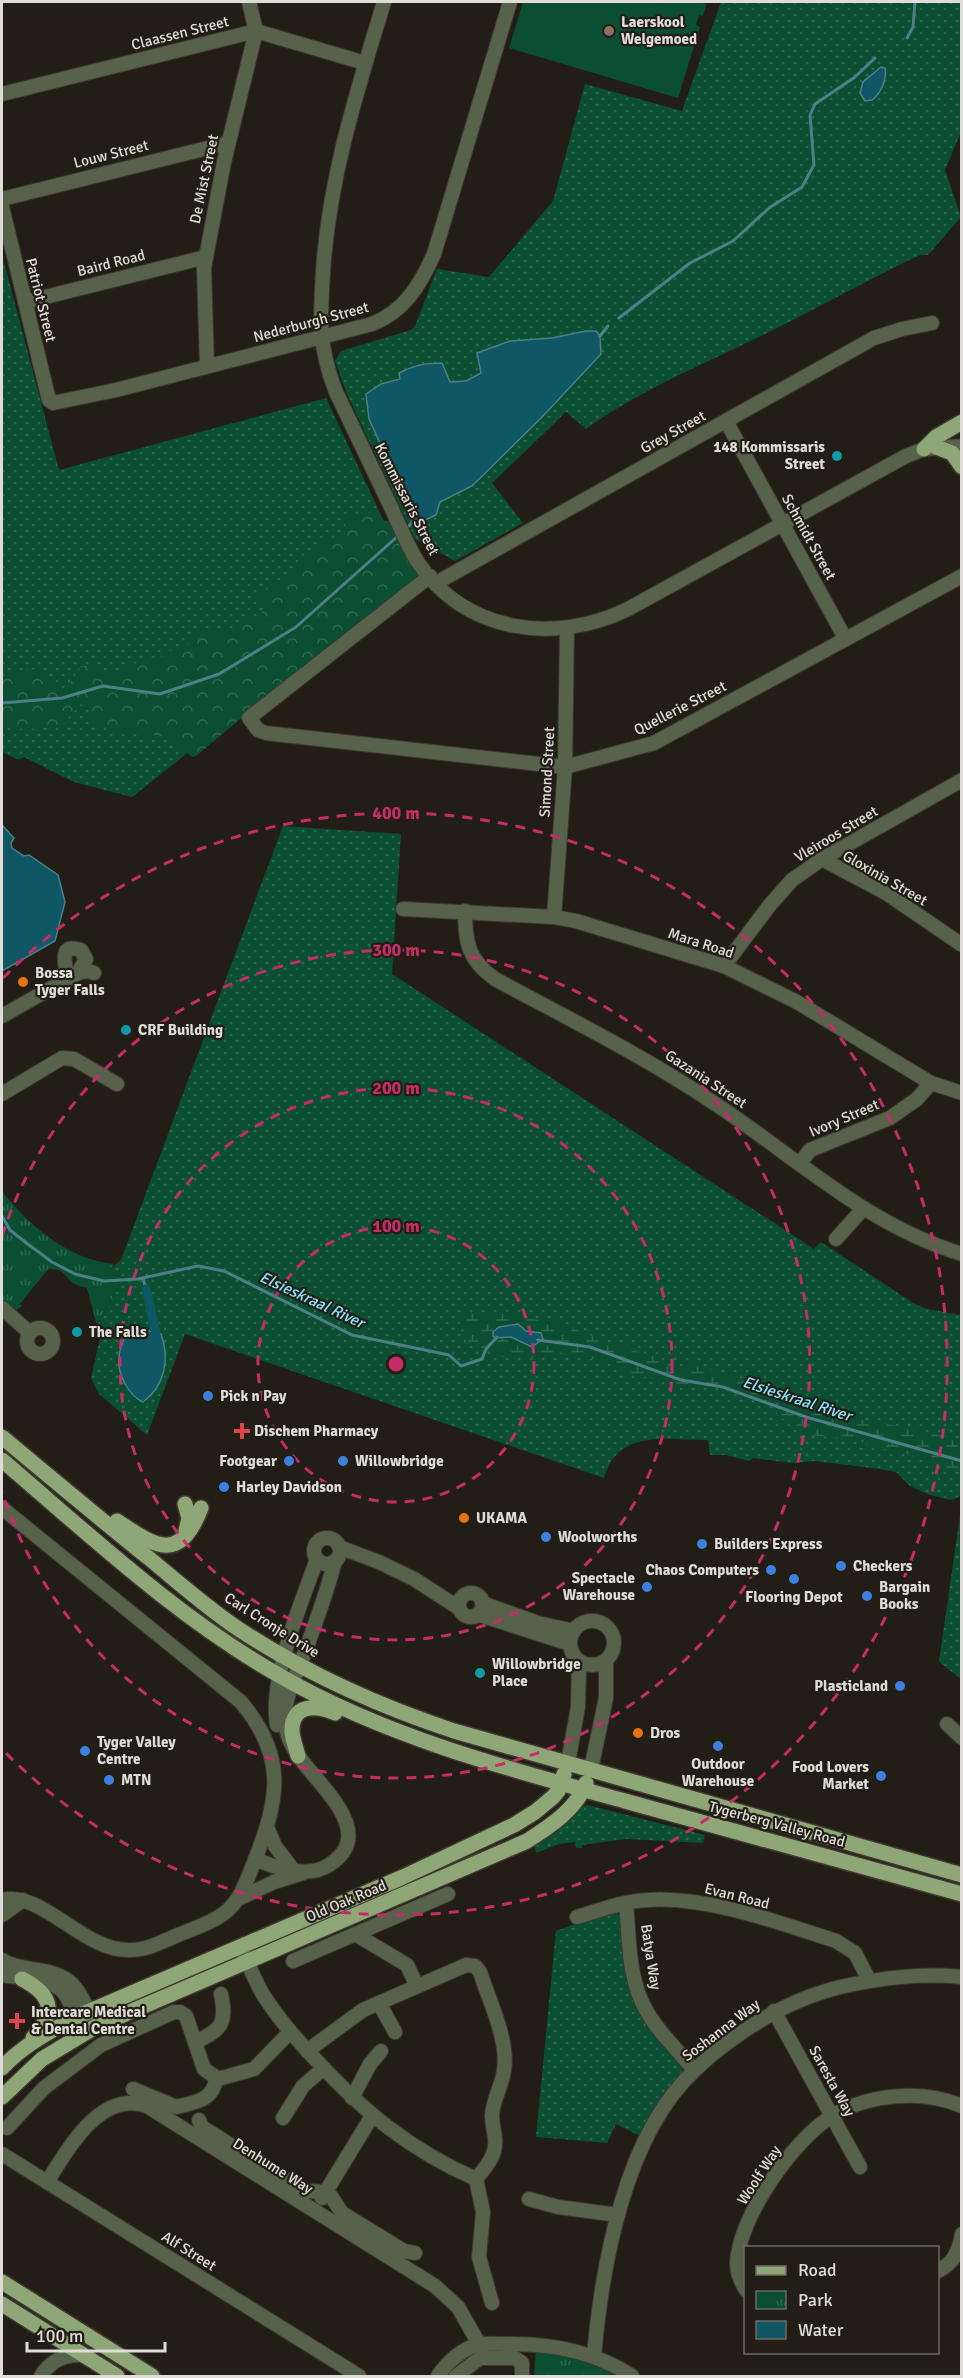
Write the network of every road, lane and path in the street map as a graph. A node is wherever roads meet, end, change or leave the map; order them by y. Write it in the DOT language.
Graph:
graph roads {
  1 [pos="249,2"];
  2 [pos="384,2"];
  3 [pos="510,2"];
  4 [pos="256,31"];
  5 [pos="365,63"];
  6 [pos="2,94"];
  7 [pos="228,143"];
  8 [pos="2,199"];
  9 [pos="2,207"];
  10 [pos="206,256"];
  11 [pos="25,302"];
  12 [pos="932,323"];
  13 [pos="321,339"];
  14 [pos="207,366"];
  15 [pos="50,400"];
  16 [pos="726,421"];
  17 [pos="962,422"];
  18 [pos="962,446"];
  19 [pos="930,448"];
  20 [pos="962,467"];
  21 [pos="783,523"];
  22 [pos="962,576"];
  23 [pos="433,579"];
  24 [pos="567,629"];
  25 [pos="845,638"];
  26 [pos="249,718"];
  27 [pos="565,767"];
  28 [pos="962,780"];
  29 [pos="822,859"];
  30 [pos="403,909"];
  31 [pos="465,911"];
  32 [pos="554,917"];
  33 [pos="962,945"];
  34 [pos="724,966"];
  35 [pos="94,973"];
  36 [pos="2,1016"];
  37 [pos="931,1083"];
  38 [pos="117,1084"];
  39 [pos="962,1093"];
  40 [pos="4,1095"];
  41 [pos="800,1164"];
  42 [pos="862,1210"];
  43 [pos="836,1239"];
  44 [pos="962,1254"];
  45 [pos="2,1308"];
  46 [pos="30,1333"];
  47 [pos="2,1437"];
  48 [pos="2,1460"];
  49 [pos="81,1503"];
  50 [pos="185,1504"];
  51 [pos="2,1508"];
  52 [pos="201,1508"];
  53 [pos="186,1537"];
  54 [pos="337,1556"];
  55 [pos="318,1559"];
  56 [pos="461,1602"];
  57 [pos="480,1609"];
  58 [pos="572,1638"];
  59 [pos="285,1657"];
  60 [pos="579,1661"];
  61 [pos="606,1661"];
  62 [pos="299,1666"];
  63 [pos="286,1680"];
  64 [pos="375,1723"];
  65 [pos="947,1724"];
  66 [pos="962,1738"];
  67 [pos="298,1756"];
  68 [pos="568,1763"];
  69 [pos="591,1768"];
  70 [pos="538,1776"];
  71 [pos="562,1783"];
  72 [pos="584,1790"];
  73 [pos="514,1825"];
  74 [pos="267,1827"];
  75 [pos="255,1859"];
  76 [pos="301,1871"];
  77 [pos="456,1874"];
  78 [pos="962,1875"];
  79 [pos="403,1877"];
  80 [pos="448,1894"];
  81 [pos="962,1894"];
  82 [pos="238,1899"];
  83 [pos="2,1900"];
  84 [pos="22,1900"];
  85 [pos="626,1903"];
  86 [pos="2,1915"];
  87 [pos="577,1917"];
  88 [pos="355,1934"];
  89 [pos="244,1945"];
  90 [pos="2,1954"];
  91 [pos="2,1960"];
  92 [pos="251,1961"];
  93 [pos="293,1961"];
  94 [pos="25,1974"];
  95 [pos="2,1975"];
  96 [pos="962,1977"];
  97 [pos="869,1980"];
  98 [pos="417,1986"];
  99 [pos="221,1994"];
  100 [pos="379,2003"];
  101 [pos="774,2011"];
  102 [pos="82,2015"];
  103 [pos="89,2031"];
  104 [pos="290,2032"];
  105 [pos="395,2032"];
  106 [pos="195,2042"];
  107 [pos="307,2051"];
  108 [pos="381,2051"];
  109 [pos="18,2053"];
  110 [pos="2,2068"];
  111 [pos="324,2068"];
  112 [pos="694,2070"];
  113 [pos="216,2079"];
  114 [pos="133,2089"];
  115 [pos="2,2097"];
  116 [pos="352,2098"];
  117 [pos="962,2106"];
  118 [pos="372,2116"];
  119 [pos="832,2116"];
  120 [pos="283,2118"];
  121 [pos="200,2120"];
  122 [pos="7,2128"];
  123 [pos="2,2154"];
  124 [pos="860,2167"];
  125 [pos="476,2179"];
  126 [pos="47,2182"];
  127 [pos="324,2195"];
  128 [pos="529,2199"];
  129 [pos="618,2214"];
  130 [pos="962,2234"];
  131 [pos="415,2253"];
  132 [pos="939,2270"];
  133 [pos="2,2282"];
  134 [pos="744,2286"];
  135 [pos="492,2303"];
  136 [pos="2,2304"];
  137 [pos="479,2344"];
  138 [pos="83,2355"];
  139 [pos="594,2356"];
  140 [pos="41,2376"];
  141 [pos="117,2376"];
  142 [pos="152,2376"];
  143 [pos="359,2376"];
  144 [pos="438,2376"];
  145 [pos="456,2376"];
  146 [pos="522,2376"];
  147 [pos="632,2376"];
  1 -- 4 [label="street, De Mist Street"];
  2 -- 5 [label="street, Kommissaris Street"];
  3 -- 13 [label="street, Nederburgh Street"];
  4 -- 5 [label="street"];
  4 -- 6 [label="street, Claassen Street"];
  4 -- 7 [label="street, De Mist Street"];
  5 -- 13 [label="street, Kommissaris Street"];
  7 -- 8 [label="street, Louw Street"];
  7 -- 10 [label="street, De Mist Street"];
  9 -- 11 [label="street, Patriot Street"];
  10 -- 11 [label="street, Baird Road"];
  10 -- 14 [label="street, De Mist Street"];
  11 -- 15 [label="street, Patriot Street"];
  12 -- 16 [label="street, Grey Street"];
  13 -- 14 [label="street, Nederburgh Street"];
  13 -- 23 [label="street, Kommissaris Street"];
  14 -- 15 [label="street, Nederburgh Street"];
  16 -- 21 [label="street, Schmidt Street"];
  16 -- 23 [label="street, Grey Street"];
  17 -- 19 [label="main road"];
  18 -- 19 [label="street, Kommissaris Street"];
  19 -- 20 [label="main road"];
  19 -- 21 [label="street, Kommissaris Street"];
  21 -- 24 [label="street, Kommissaris Street"];
  21 -- 25 [label="street, Schmidt Street"];
  22 -- 25 [label="street, Quellerie Street"];
  23 -- 24 [label="street, Kommissaris Street"];
  23 -- 26 [label="street, Grey Street"];
  24 -- 27 [label="street, Simond Street"];
  25 -- 27 [label="street, Quellerie Street"];
  26 -- 27 [label="street, Quellerie Street"];
  27 -- 32 [label="street, Simond Street"];
  28 -- 29 [label="street, Vleiroos Street"];
  29 -- 33 [label="street, Gloxinia Street"];
  29 -- 34 [label="street, Vleiroos Street"];
  30 -- 31 [label="street, Mara Road"];
  31 -- 32 [label="street, Mara Road"];
  31 -- 41 [label="street, Gazania Street"];
  32 -- 34 [label="street, Mara Road"];
  34 -- 37 [label="street, Mara Road"];
  35 -- 36 [label="street"];
  37 -- 39 [label="street, Mara Road"];
  37 -- 41 [label="street, Ivory Street"];
  38 -- 40 [label="street"];
  41 -- 42 [label="street, Gazania Street"];
  42 -- 43 [label="street"];
  42 -- 44 [label="street, Gazania Street"];
  45 -- 46 [label="street"];
  47 -- 49 [label="main road, Carl Cronje Drive"];
  48 -- 63 [label="main road"];
  49 -- 53 [label="main road"];
  49 -- 59 [label="main road, Carl Cronje Drive"];
  50 -- 53 [label="main road"];
  51 -- 74 [label="street"];
  52 -- 53 [label="main road"];
  54 -- 55 [label="street"];
  54 -- 55 [label="street"];
  54 -- 56 [label="street"];
  54 -- 62 [label="street"];
  55 -- 59 [label="street"];
  56 -- 57 [label="street"];
  56 -- 57 [label="street"];
  57 -- 58 [label="street"];
  58 -- 60 [label="street"];
  58 -- 61 [label="street"];
  59 -- 62 [label="main road, Carl Cronje Drive"];
  59 -- 63 [label="street"];
  60 -- 61 [label="street"];
  60 -- 68 [label="street, Old Oak Road"];
  61 -- 69 [label="street, Old Oak Road"];
  62 -- 63 [label="street"];
  62 -- 68 [label="main road, Carl Cronje Drive"];
  63 -- 64 [label="main road"];
  63 -- 67 [label="street"];
  64 -- 67 [label="main road"];
  64 -- 70 [label="main road"];
  65 -- 66 [label="street"];
  67 -- 76 [label="street"];
  68 -- 69 [label="main road, Carl Cronje Drive"];
  68 -- 71 [label="main road, Old Oak Road"];
  69 -- 72 [label="main road, Old Oak Road"];
  69 -- 78 [label="main road, Tygerberg Valley Road"];
  70 -- 71 [label="main road"];
  70 -- 73 [label="main road"];
  71 -- 72 [label="main road, Tygerberg Valley Road"];
  71 -- 73 [label="main road, Old Oak Road"];
  72 -- 77 [label="main road, Old Oak Road"];
  72 -- 81 [label="main road, Tygerberg Valley Road"];
  73 -- 79 [label="main road, Old Oak Road"];
  74 -- 75 [label="street"];
  74 -- 76 [label="street"];
  75 -- 76 [label="street"];
  75 -- 82 [label="street"];
  76 -- 82 [label="street"];
  77 -- 79 [label="main road"];
  77 -- 92 [label="main road, Old Oak Road"];
  79 -- 89 [label="main road, Old Oak Road"];
  80 -- 88 [label="street"];
  82 -- 84 [label="street"];
  83 -- 84 [label="street"];
  84 -- 86 [label="street"];
  85 -- 87 [label="street, Evan Road"];
  85 -- 97 [label="street, Evan Road"];
  85 -- 112 [label="street, Batya Way"];
  88 -- 93 [label="street"];
  88 -- 98 [label="street"];
  89 -- 92 [label="street"];
  89 -- 102 [label="main road, Old Oak Road"];
  90 -- 94 [label="street"];
  91 -- 94 [label="street"];
  92 -- 103 [label="main road, Old Oak Road"];
  92 -- 104 [label="street"];
  94 -- 95 [label="street"];
  94 -- 102 [label="street"];
  94 -- 109 [label="main road"];
  96 -- 97 [label="street, Soshanna Way"];
  97 -- 101 [label="street, Soshanna Way"];
  98 -- 100 [label="street"];
  98 -- 125 [label="street"];
  99 -- 106 [label="street"];
  100 -- 105 [label="street"];
  100 -- 107 [label="street"];
  101 -- 112 [label="street, Soshanna Way"];
  101 -- 119 [label="street, Saresta Way"];
  102 -- 103 [label="street"];
  102 -- 109 [label="main road, Old Oak Road"];
  103 -- 115 [label="main road, Old Oak Road"];
  104 -- 107 [label="street"];
  104 -- 113 [label="street"];
  106 -- 113 [label="street"];
  106 -- 122 [label="street"];
  107 -- 111 [label="street"];
  108 -- 116 [label="street"];
  109 -- 110 [label="main road, Old Oak Road"];
  111 -- 116 [label="street"];
  111 -- 120 [label="street"];
  112 -- 129 [label="street, Soshanna Way"];
  113 -- 114 [label="street"];
  116 -- 118 [label="street"];
  117 -- 119 [label="street, Woolf Way"];
  118 -- 125 [label="street"];
  118 -- 127 [label="street"];
  119 -- 124 [label="street, Saresta Way"];
  119 -- 134 [label="street, Woolf Way"];
  121 -- 127 [label="street"];
  123 -- 126 [label="street, Alf Street"];
  125 -- 135 [label="street"];
  126 -- 137 [label="street, Denhume Way"];
  126 -- 143 [label="street, Alf Street"];
  127 -- 131 [label="street"];
  128 -- 129 [label="street"];
  129 -- 139 [label="street, Soshanna Way"];
  130 -- 132 [label="street"];
  133 -- 142 [label="main road"];
  136 -- 138 [label="main road"];
  137 -- 139 [label="street"];
  137 -- 144 [label="street"];
  138 -- 140 [label="street"];
  138 -- 141 [label="main road"];
  139 -- 147 [label="street"];
  145 -- 146 [label="street"];
}
